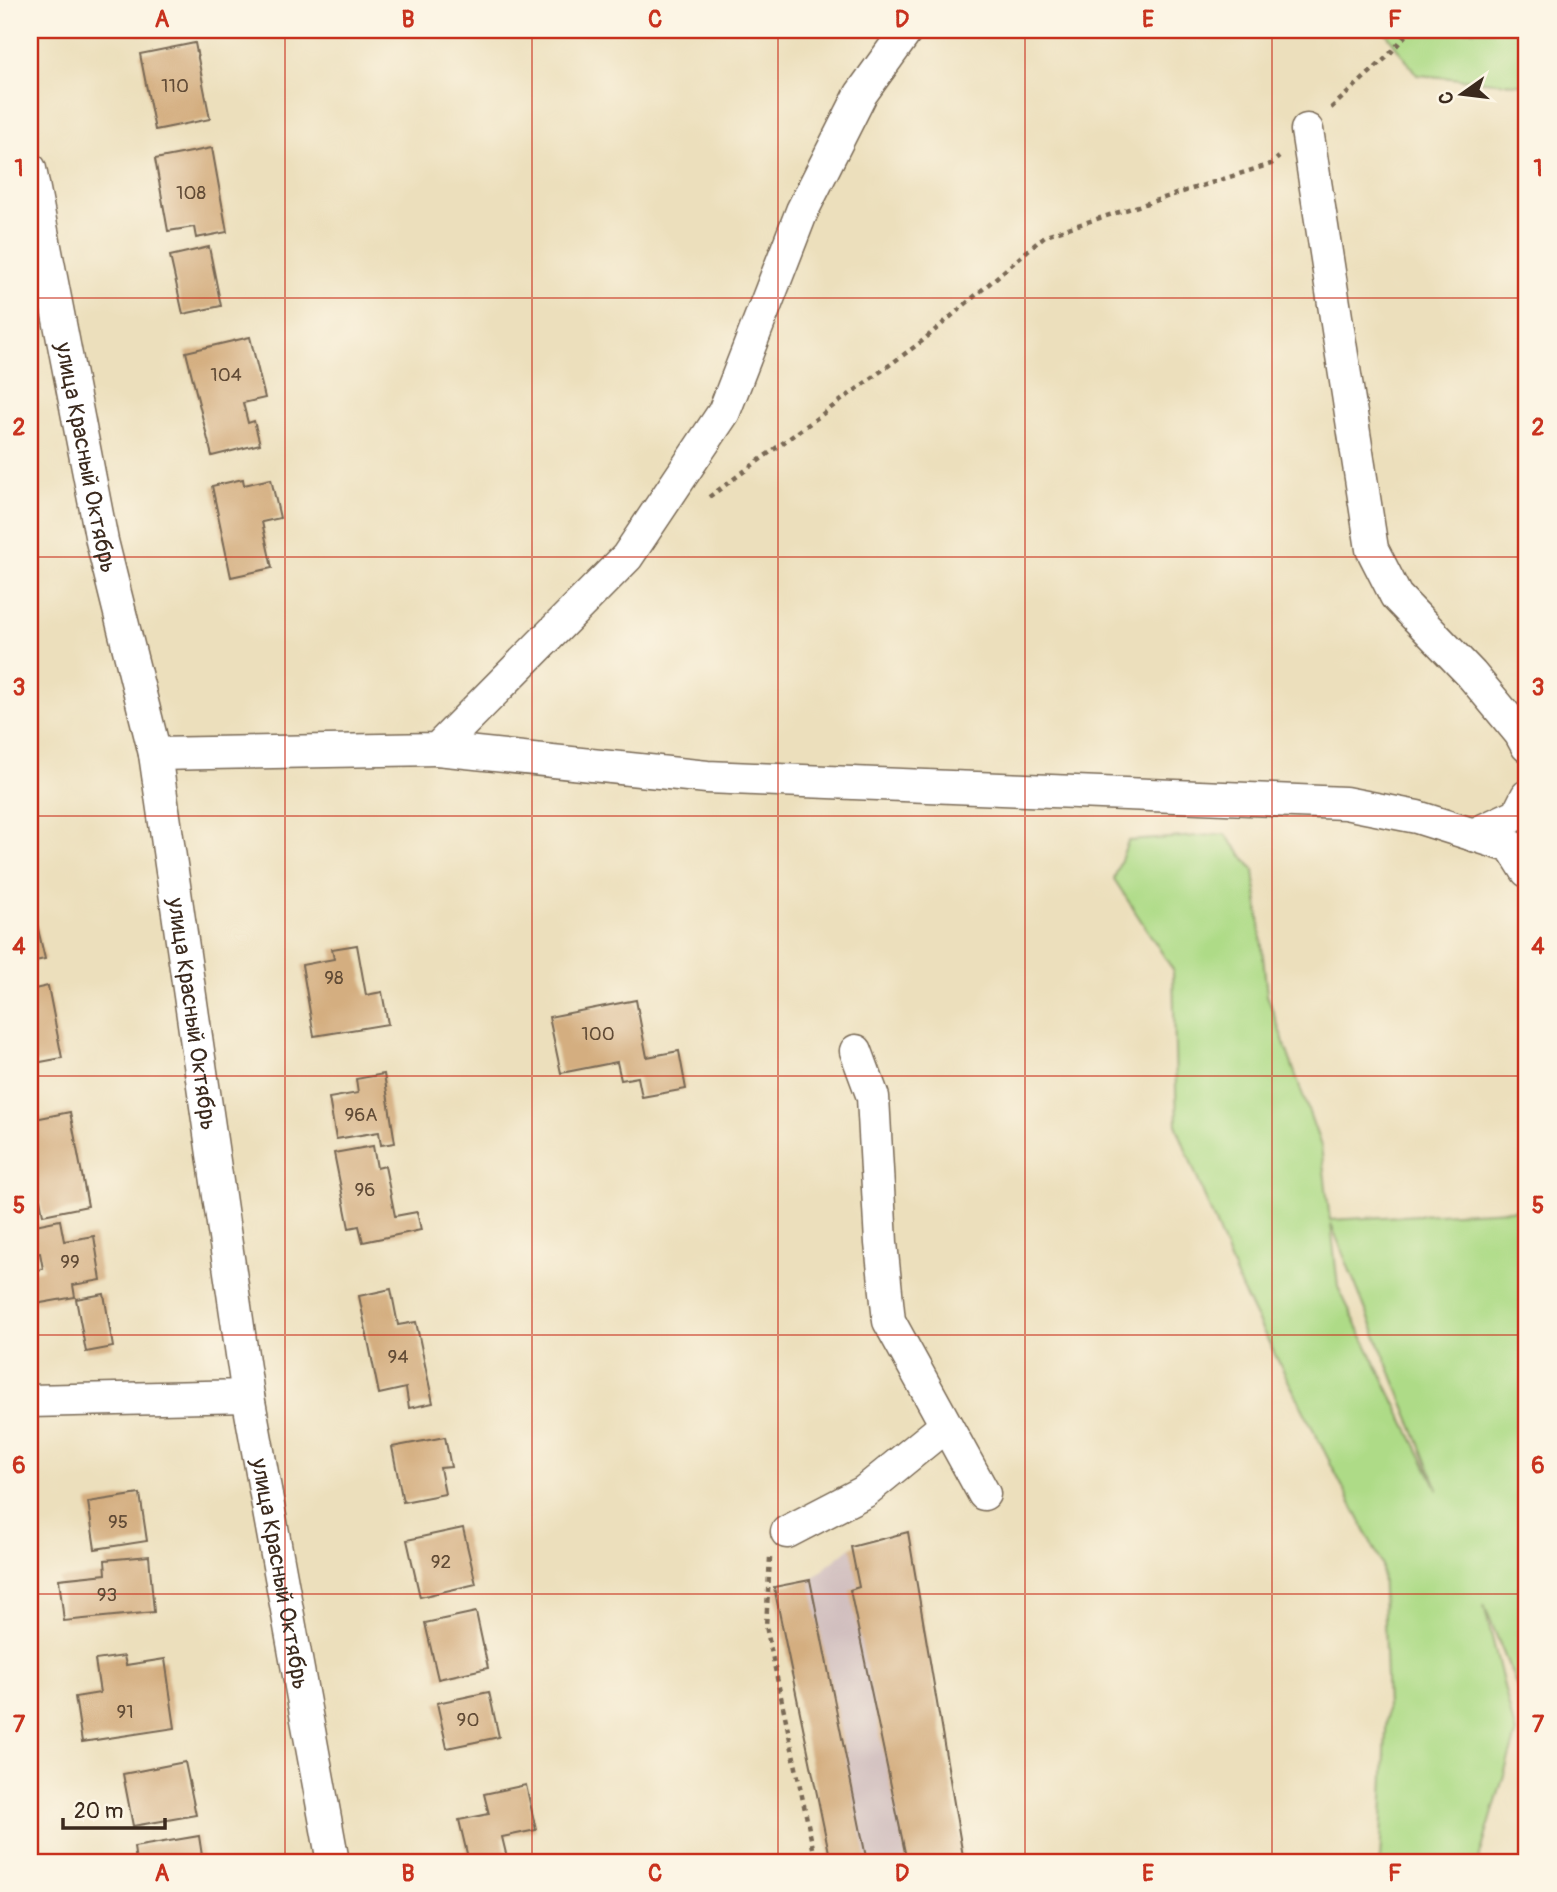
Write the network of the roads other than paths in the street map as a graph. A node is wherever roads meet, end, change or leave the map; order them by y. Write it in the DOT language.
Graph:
graph roads {
  1 [pos="907,30"];
  2 [pos="1307,130"];
  3 [pos="30,169"];
  4 [pos="1527,746"];
  5 [pos="437,749"];
  6 [pos="155,754"];
  7 [pos="1527,796"];
  8 [pos="1474,835"];
  9 [pos="1527,871"];
  10 [pos="856,1052"];
  11 [pos="248,1396"];
  12 [pos="30,1401"];
  13 [pos="944,1426"];
  14 [pos="984,1494"];
  15 [pos="779,1539"];
  16 [pos="333,1862"];
  1 -- 5 [label="street"];
  2 -- 4 [label="street"];
  3 -- 6 [label="street, улица Красный Октябрь"];
  5 -- 6 [label="street"];
  5 -- 8 [label="street"];
  6 -- 11 [label="street, улица Красный Октябрь"];
  7 -- 8 [label="street"];
  8 -- 9 [label="street"];
  10 -- 13 [label="street"];
  11 -- 12 [label="street"];
  11 -- 16 [label="street, улица Красный Октябрь"];
  13 -- 14 [label="street"];
  13 -- 15 [label="street"];
}
